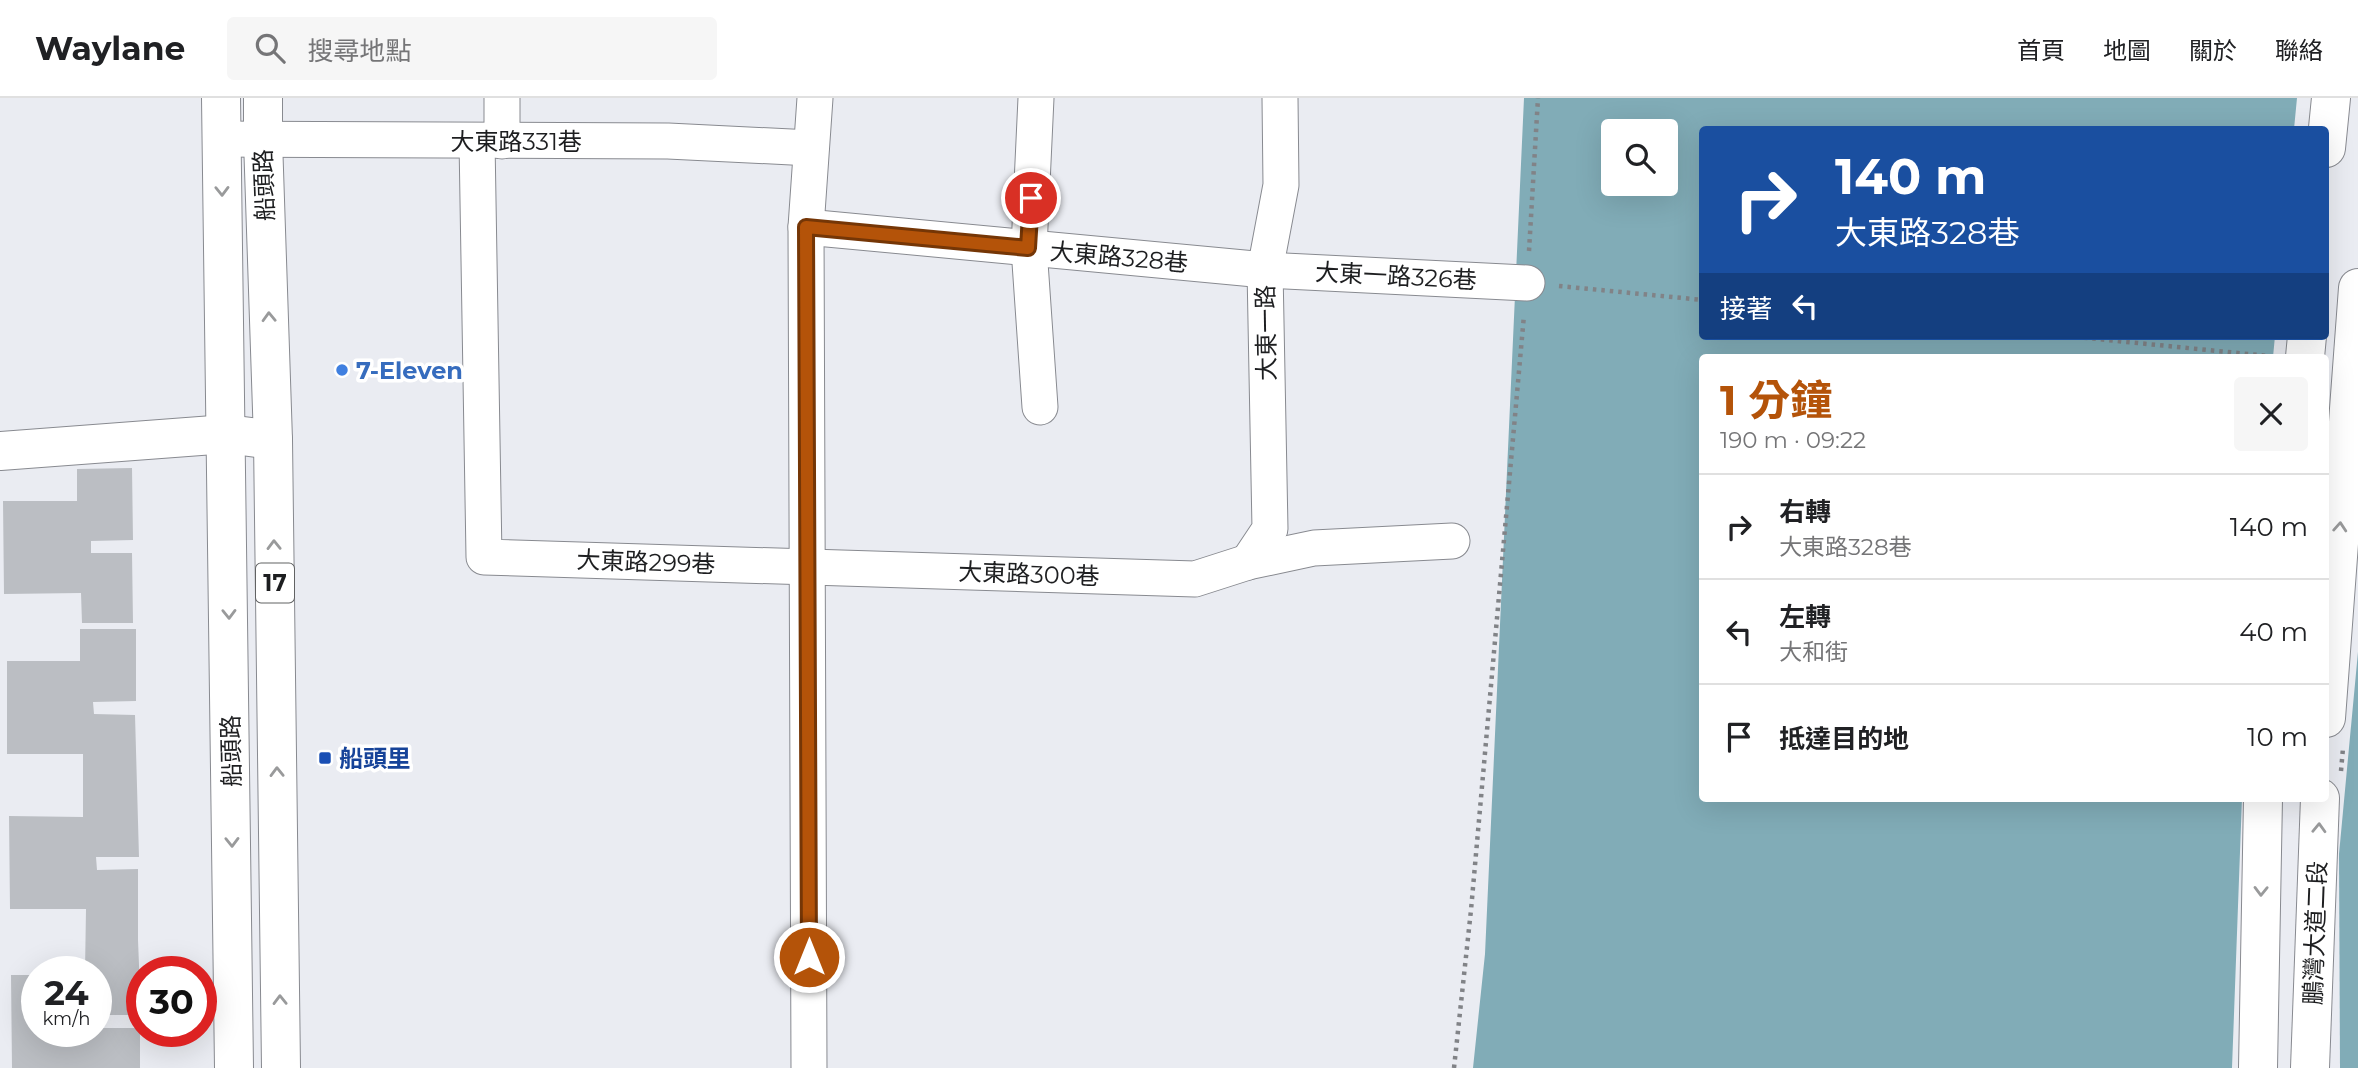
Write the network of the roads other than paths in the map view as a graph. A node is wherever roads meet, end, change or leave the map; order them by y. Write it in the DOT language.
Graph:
graph roads {
  1 [pos="221,98"];
  2 [pos="263,98"];
  3 [pos="502,98"];
  4 [pos="815,98"];
  5 [pos="1036,98"];
  6 [pos="1280,98"];
  7 [pos="2331,98"];
  8 [pos="2328,126"];
  9 [pos="221,139"];
  10 [pos="263,140"];
  11 [pos="490,141"];
  12 [pos="811,148"];
  13 [pos="806,227"];
  14 [pos="1028,248"];
  15 [pos="1265,270"];
  16 [pos="1527,283"];
  17 [pos="2358,288"];
  18 [pos="2303,340"];
  19 [pos="2289,354"];
  20 [pos="1040,407"];
  21 [pos="227,434"];
  22 [pos="273,440"];
  23 [pos="0,451"];
  24 [pos="1452,541"];
  25 [pos="1248,562"];
  26 [pos="807,567"];
  27 [pos="2329,678"];
  28 [pos="2263,802"];
  29 [pos="2320,802"];
  30 [pos="234,1068"];
  31 [pos="281,1068"];
  32 [pos="809,1068"];
  33 [pos="2258,1068"];
  34 [pos="2309,1068"];
  1 -- 9 [label="main road, 船頭路 / 17"];
  2 -- 10 [label="main road, 船頭路 / 17"];
  3 -- 11 [label="street"];
  4 -- 12 [label="street"];
  5 -- 14 [label="street"];
  6 -- 15 [label="street, 大東一路"];
  7 -- 8 [label="main road"];
  9 -- 10 [label="street, 大東路331巷"];
  9 -- 21 [label="main road, 船頭路 / 17, one-way"];
  10 -- 11 [label="street, 大東路331巷"];
  22 -- 10 [label="main road, 船頭路 / 17, one-way"];
  11 -- 12 [label="street, 大東路331巷"];
  11 -- 26 [label="street, 大東路299巷"];
  12 -- 13 [label="street"];
  13 -- 14 [label="street, 大東路328巷"];
  13 -- 26 [label="street"];
  14 -- 15 [label="street, 大東路328巷"];
  14 -- 20 [label="street"];
  15 -- 16 [label="street, 大東一路326巷"];
  15 -- 25 [label="street, 大東一路"];
  27 -- 17 [label="main road, one-way"];
  18 -- 19 [label="main road"];
  21 -- 22 [label="main road"];
  21 -- 23 [label="main road"];
  21 -- 30 [label="main road, 船頭路 / 17, one-way"];
  31 -- 22 [label="main road, 船頭路 / 17, one-way"];
  24 -- 25 [label="street, 大東路300巷"];
  25 -- 26 [label="street, 大東路300巷"];
  26 -- 32 [label="street"];
  28 -- 33 [label="main road, one-way"];
  34 -- 29 [label="main road, 鵬灣大道二段, one-way"];
}
